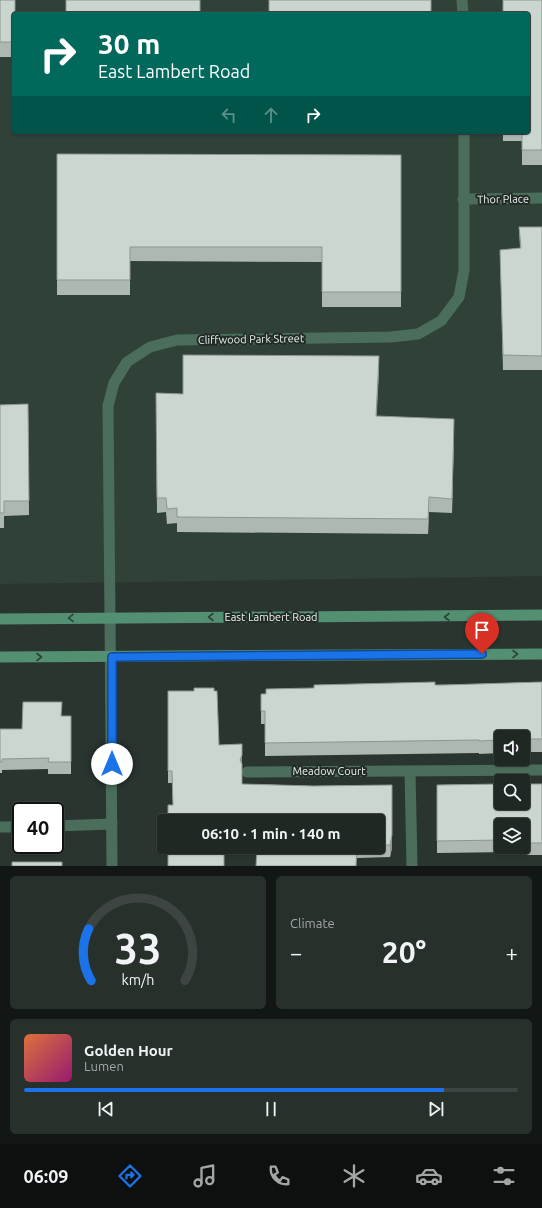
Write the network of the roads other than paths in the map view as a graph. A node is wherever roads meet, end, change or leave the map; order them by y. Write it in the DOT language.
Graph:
graph roads {
  1 [pos="462,0"];
  2 [pos="463,12"];
  3 [pos="464,134"];
  4 [pos="542,198"];
  5 [pos="463,200"];
  6 [pos="542,616"];
  7 [pos="110,617"];
  8 [pos="0,619"];
  9 [pos="542,654"];
  10 [pos="0,657"];
  11 [pos="112,657"];
  12 [pos="542,770"];
  13 [pos="410,771"];
  14 [pos="247,772"];
  15 [pos="112,824"];
  16 [pos="64,826"];
  17 [pos="0,827"];
  18 [pos="12,827"];
  19 [pos="112,866"];
  20 [pos="412,866"];
  1 -- 2 [label="street"];
  3 -- 5 [label="street, Cliffwood Park Street"];
  4 -- 5 [label="street, Thor Place"];
  5 -- 7 [label="street, Cliffwood Park Street"];
  6 -- 7 [label="main road, East Lambert Road, one-way"];
  7 -- 8 [label="main road, East Lambert Road, one-way"];
  7 -- 11 [label="street, Cliffwood Park Street"];
  11 -- 9 [label="main road, one-way"];
  10 -- 11 [label="main road, one-way"];
  11 -- 15 [label="street, Cliffwood Park Street"];
  12 -- 13 [label="street, Meadow Court"];
  13 -- 14 [label="street, Meadow Court"];
  13 -- 20 [label="street"];
  15 -- 16 [label="street"];
  15 -- 19 [label="street, Cliffwood Park Street"];
  17 -- 18 [label="street"];
}
